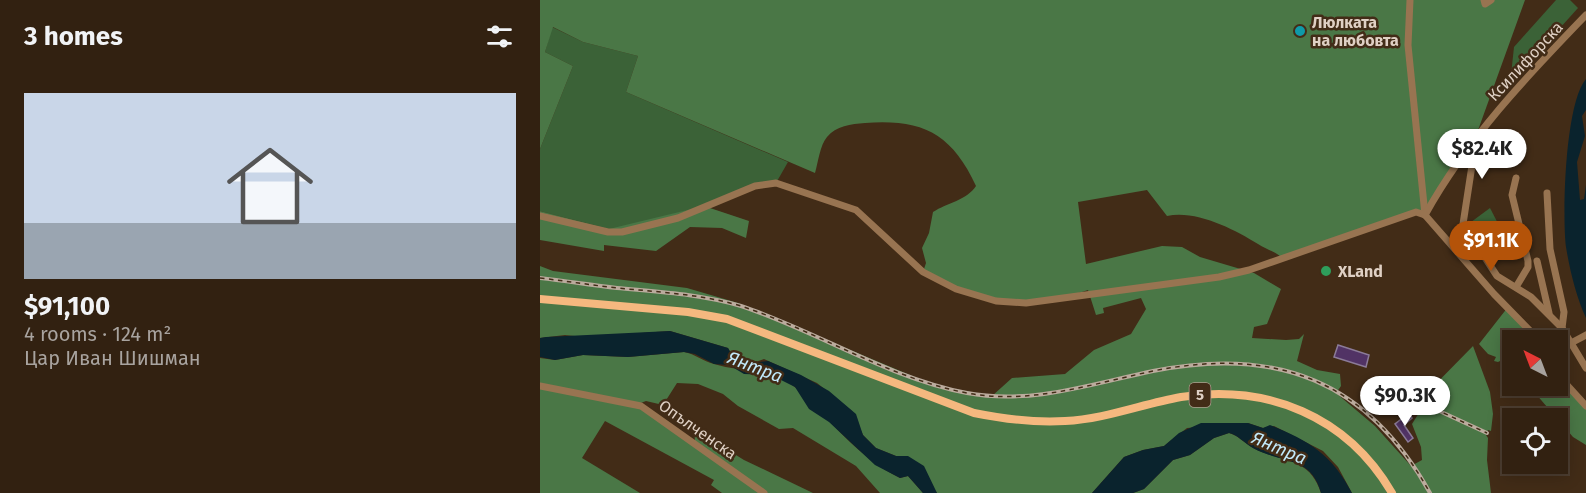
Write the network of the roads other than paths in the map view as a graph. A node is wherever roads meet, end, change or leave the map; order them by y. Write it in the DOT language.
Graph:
graph roads {
  1 [pos="1410,0"];
  2 [pos="1484,0"];
  3 [pos="1491,0"];
  4 [pos="1586,15"];
  5 [pos="1477,133"];
  6 [pos="1516,178"];
  7 [pos="1547,193"];
  8 [pos="1425,215"];
  9 [pos="540,216"];
  10 [pos="1537,261"];
  11 [pos="1516,287"];
  12 [pos="540,299"];
  13 [pos="1549,313"];
  14 [pos="1562,328"];
  15 [pos="1531,330"];
  16 [pos="1583,337"];
  17 [pos="1571,343"];
  18 [pos="1586,368"];
  19 [pos="540,386"];
  20 [pos="1568,386"];
  21 [pos="1586,406"];
  22 [pos="764,493"];
  23 [pos="1392,493"];
  1 -- 8 [label="street"];
  2 -- 3 [label="street"];
  4 -- 5 [label="street, Ксилифорска"];
  5 -- 8 [label="street, Ксилифорска"];
  5 -- 11 [label="street"];
  6 -- 11 [label="street"];
  7 -- 14 [label="street"];
  8 -- 9 [label="street"];
  8 -- 15 [label="street"];
  10 -- 13 [label="street"];
  11 -- 13 [label="street"];
  12 -- 23 [label="main road, 5"];
  13 -- 14 [label="street"];
  14 -- 17 [label="street"];
  16 -- 17 [label="street"];
  17 -- 18 [label="street"];
  19 -- 22 [label="street, Опълченска"];
  20 -- 21 [label="street"];
}
